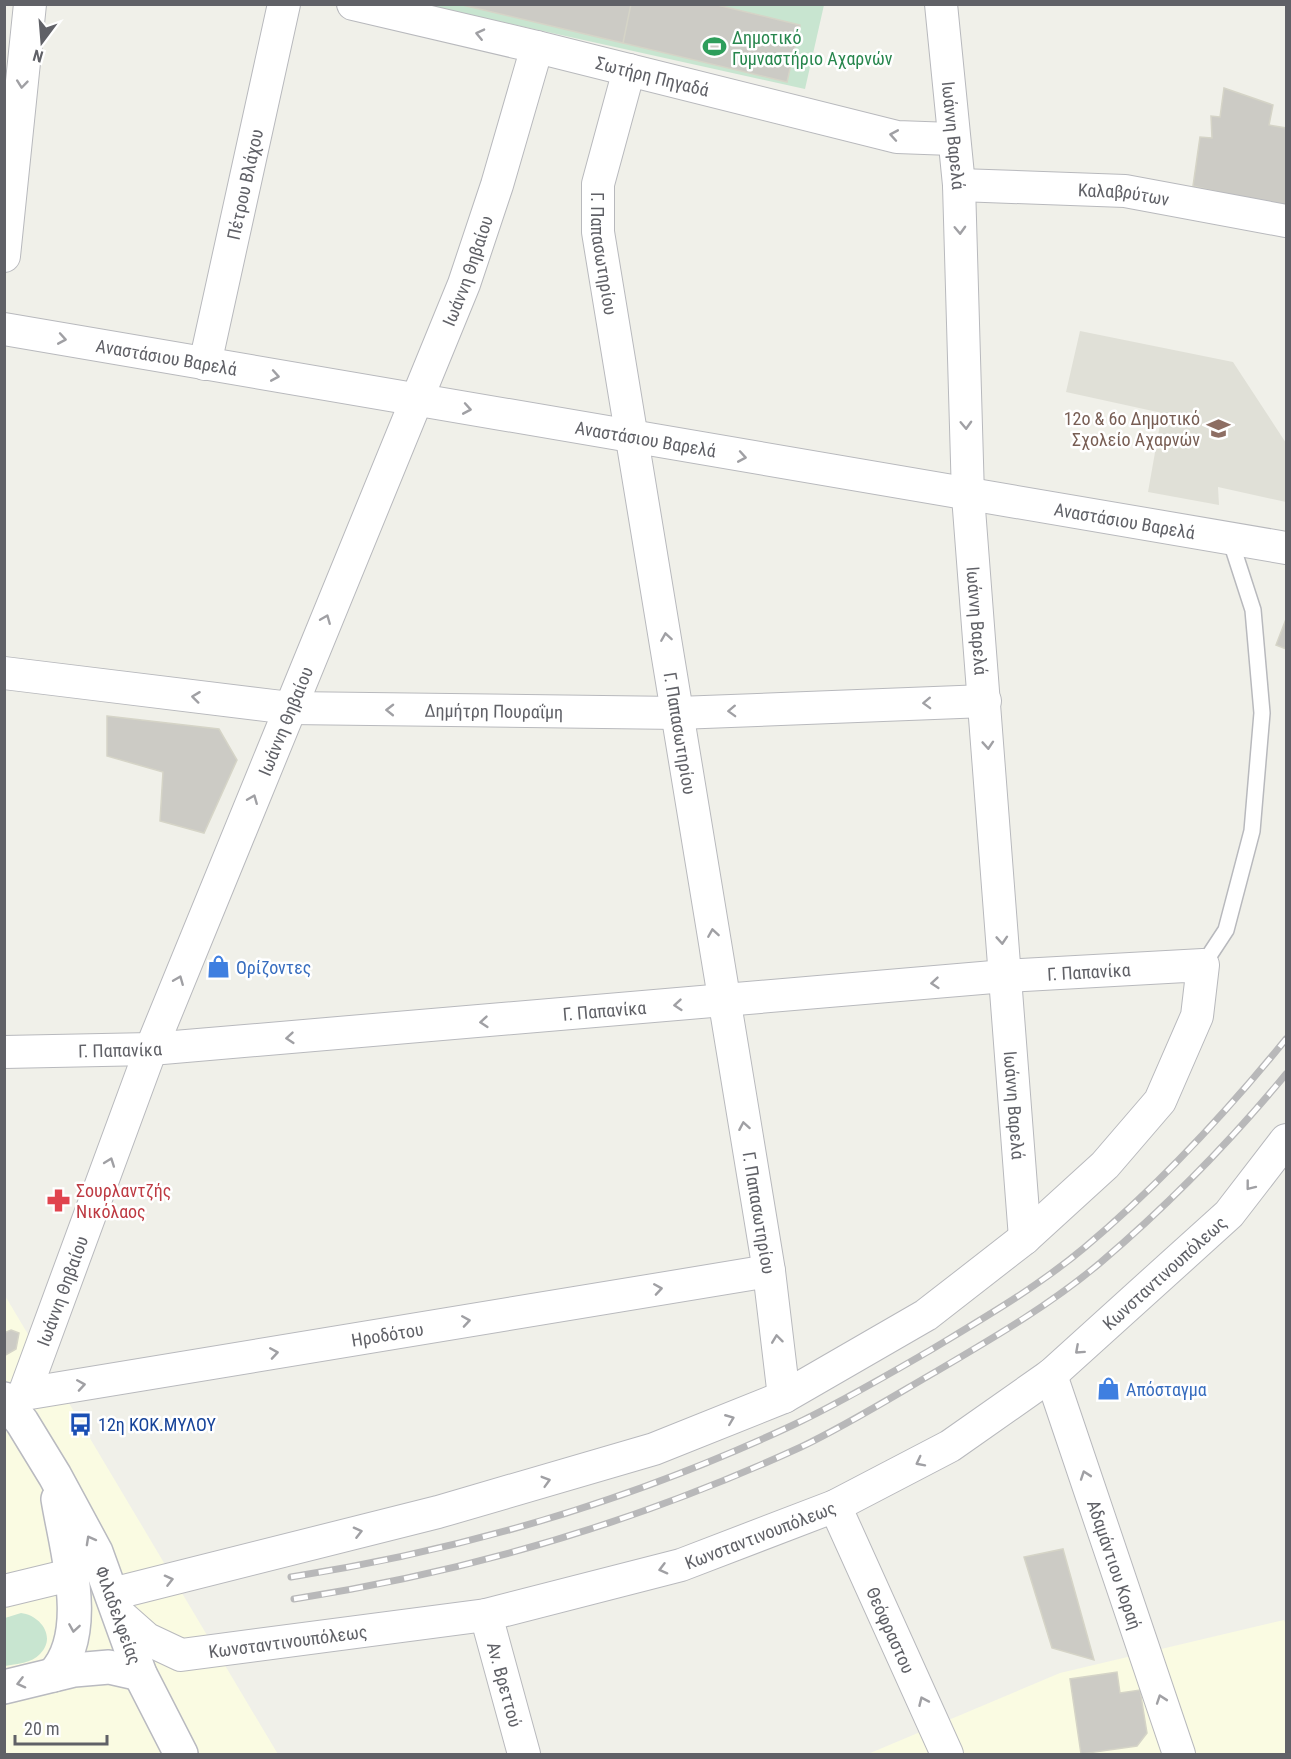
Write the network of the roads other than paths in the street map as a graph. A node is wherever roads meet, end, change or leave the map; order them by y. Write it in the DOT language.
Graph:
graph roads {
  1 [pos="30,4"];
  2 [pos="284,4"];
  3 [pos="353,4"];
  4 [pos="941,4"];
  5 [pos="537,47"];
  6 [pos="629,70"];
  7 [pos="952,139"];
  8 [pos="958,185"];
  9 [pos="1287,221"];
  10 [pos="4,256"];
  11 [pos="4,329"];
  12 [pos="205,364"];
  13 [pos="416,400"];
  14 [pos="633,438"];
  15 [pos="968,496"];
  16 [pos="1230,539"];
  17 [pos="1287,549"];
  18 [pos="4,673"];
  19 [pos="985,701"];
  20 [pos="290,708"];
  21 [pos="678,713"];
  22 [pos="1203,964"];
  23 [pos="1005,976"];
  24 [pos="724,1002"];
  25 [pos="152,1049"];
  26 [pos="4,1052"];
  27 [pos="1287,1140"];
  28 [pos="1025,1238"];
  29 [pos="769,1271"];
  30 [pos="1051,1375"];
  31 [pos="784,1397"];
  32 [pos="10,1401"];
  33 [pos="55,1476"];
  34 [pos="835,1506"];
  35 [pos="70,1575"];
  36 [pos="4,1592"];
  37 [pos="117,1605"];
  38 [pos="486,1615"];
  39 [pos="140,1674"];
  40 [pos="53,1675"];
  41 [pos="4,1687"];
  42 [pos="181,1755"];
  43 [pos="524,1755"];
  44 [pos="947,1755"];
  45 [pos="1179,1755"];
  1 -- 10 [label="street, one-way"];
  2 -- 12 [label="street, Πέτρου Βλάχου"];
  5 -- 3 [label="street, Σωτήρη Πηγαδά, one-way"];
  4 -- 7 [label="street, Ιωάννη Βαρελά"];
  5 -- 6 [label="street, Σωτήρη Πηγαδά"];
  5 -- 13 [label="street, Ιωάννη Θηβαίου"];
  7 -- 6 [label="street, Σωτήρη Πηγαδά, one-way"];
  6 -- 14 [label="street, Γ. Παπασωτηρίου"];
  7 -- 8 [label="street, Ιωάννη Βαρελά"];
  8 -- 9 [label="street, Καλαβρύτων"];
  8 -- 15 [label="street, Ιωάννη Βαρελά, one-way"];
  11 -- 12 [label="street, Αναστάσιου Βαρελά, one-way"];
  12 -- 13 [label="street, Αναστάσιου Βαρελά, one-way"];
  13 -- 14 [label="street, Αναστάσιου Βαρελά, one-way"];
  20 -- 13 [label="street, Ιωάννη Θηβαίου, one-way"];
  14 -- 15 [label="street, Αναστάσιου Βαρελά, one-way"];
  21 -- 14 [label="street, Γ. Παπασωτηρίου, one-way"];
  15 -- 16 [label="street, Αναστάσιου Βαρελά"];
  15 -- 19 [label="street, Ιωάννη Βαρελά"];
  16 -- 17 [label="street, Αναστάσιου Βαρελά"];
  16 -- 22 [label="lane"];
  20 -- 18 [label="street, Δημήτρη Πουραΐμη, one-way"];
  19 -- 21 [label="street, Δημήτρη Πουραΐμη, one-way"];
  19 -- 23 [label="street, Ιωάννη Βαρελά, one-way"];
  21 -- 20 [label="street, Δημήτρη Πουραΐμη, one-way"];
  25 -- 20 [label="street, Ιωάννη Θηβαίου, one-way"];
  24 -- 21 [label="street, Γ. Παπασωτηρίου, one-way"];
  22 -- 23 [label="street, Γ. Παπανίκα"];
  22 -- 28 [label="street"];
  23 -- 24 [label="street, Γ. Παπανίκα, one-way"];
  23 -- 28 [label="street, Ιωάννη Βαρελά"];
  24 -- 25 [label="street, Γ. Παπανίκα, one-way"];
  29 -- 24 [label="street, Γ. Παπασωτηρίου, one-way"];
  25 -- 26 [label="street, Γ. Παπανίκα"];
  32 -- 25 [label="street, Ιωάννη Θηβαίου, one-way"];
  27 -- 30 [label="street, Κωνσταντινουπόλεως, one-way"];
  28 -- 31 [label="street"];
  31 -- 29 [label="street, Γ. Παπασωτηρίου, one-way"];
  32 -- 29 [label="street, Ηροδότου, one-way"];
  30 -- 34 [label="street, Κωνσταντινουπόλεως, one-way"];
  45 -- 30 [label="street, Αδαμάντιου Κοραή, one-way"];
  37 -- 31 [label="street, one-way"];
  32 -- 33 [label="main road, Φιλαδελφείας"];
  33 -- 35 [label="main road, Φιλαδελφείας"];
  37 -- 33 [label="main road, Φιλαδελφείας, one-way"];
  34 -- 38 [label="street, Κωνσταντινουπόλεως, one-way"];
  44 -- 34 [label="street, Θεόφραστου, one-way"];
  35 -- 36 [label="street"];
  35 -- 40 [label="main road, Φιλαδελφείας, one-way"];
  37 -- 38 [label="street, Κωνσταντινουπόλεως"];
  37 -- 39 [label="main road, Φιλαδελφείας"];
  38 -- 43 [label="street, Αν. Βρεττού"];
  39 -- 40 [label="main road"];
  39 -- 42 [label="main road, Φιλαδελφείας"];
  40 -- 41 [label="main road, one-way"];
}
